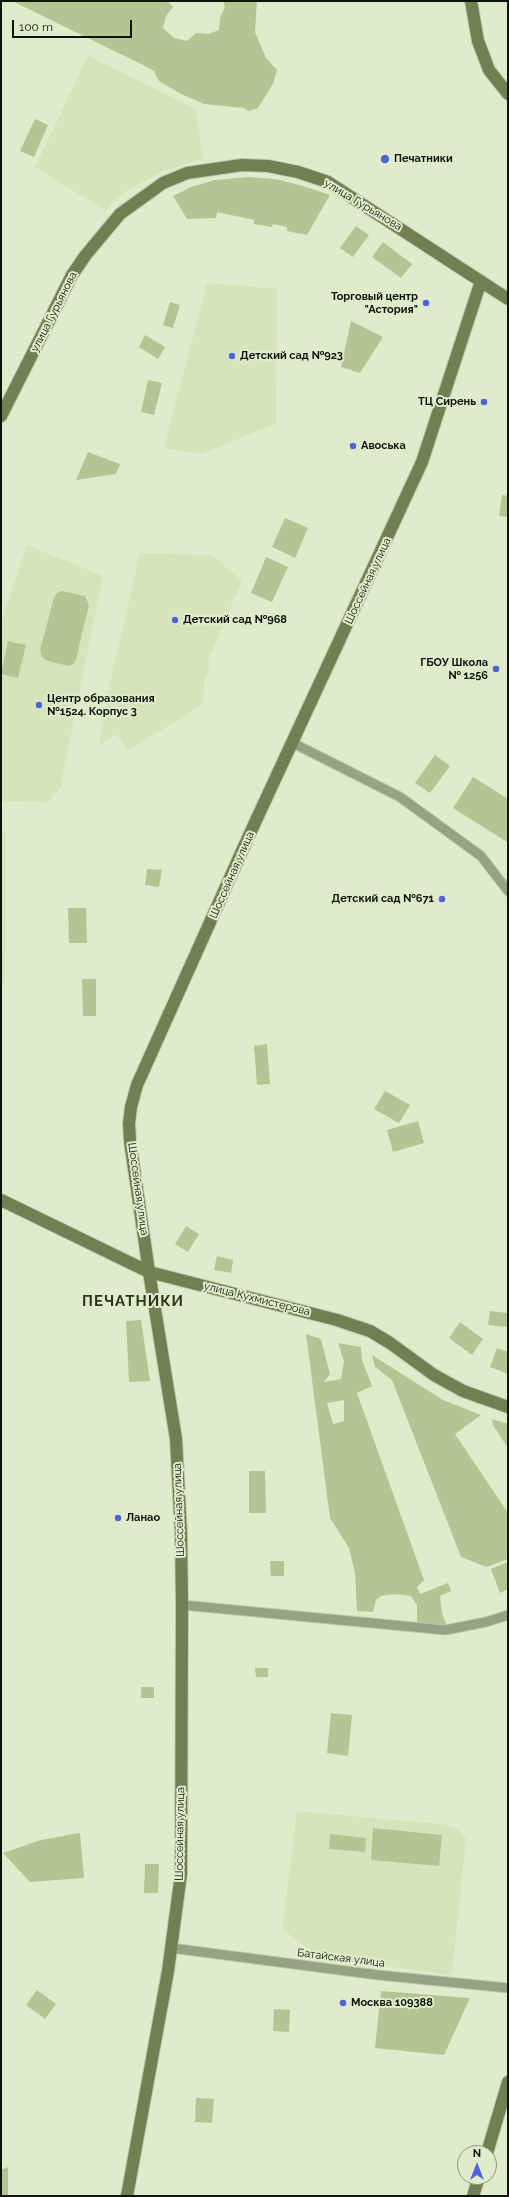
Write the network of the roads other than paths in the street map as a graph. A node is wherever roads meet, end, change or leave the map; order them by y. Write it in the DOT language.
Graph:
graph roads {
  1 [pos="472,1"];
  2 [pos="508,94"];
  3 [pos="481,281"];
  4 [pos="508,299"];
  5 [pos="1,416"];
  6 [pos="293,743"];
  7 [pos="508,891"];
  8 [pos="1,1200"];
  9 [pos="149,1272"];
  10 [pos="508,1407"];
  11 [pos="182,1605"];
  12 [pos="508,1615"];
  13 [pos="172,1948"];
  14 [pos="508,1988"];
  15 [pos="508,2082"];
  16 [pos="488,2145"];
  17 [pos="476,2185"];
  18 [pos="127,2196"];
  19 [pos="473,2196"];
  1 -- 2 [label="main road"];
  3 -- 4 [label="main road"];
  3 -- 5 [label="main road, улица Гурьянова"];
  3 -- 6 [label="main road, Шоссейная улица"];
  6 -- 7 [label="street"];
  6 -- 9 [label="main road, Шоссейная улица"];
  8 -- 9 [label="main road, улица Кухмистерова"];
  9 -- 10 [label="main road, улица Кухмистерова"];
  9 -- 11 [label="main road, Шоссейная улица"];
  11 -- 12 [label="street"];
  11 -- 13 [label="main road, Шоссейная улица"];
  13 -- 14 [label="street, Батайская улица"];
  13 -- 18 [label="main road, Шоссейная улица"];
  15 -- 16 [label="main road"];
  17 -- 19 [label="main road"];
}
